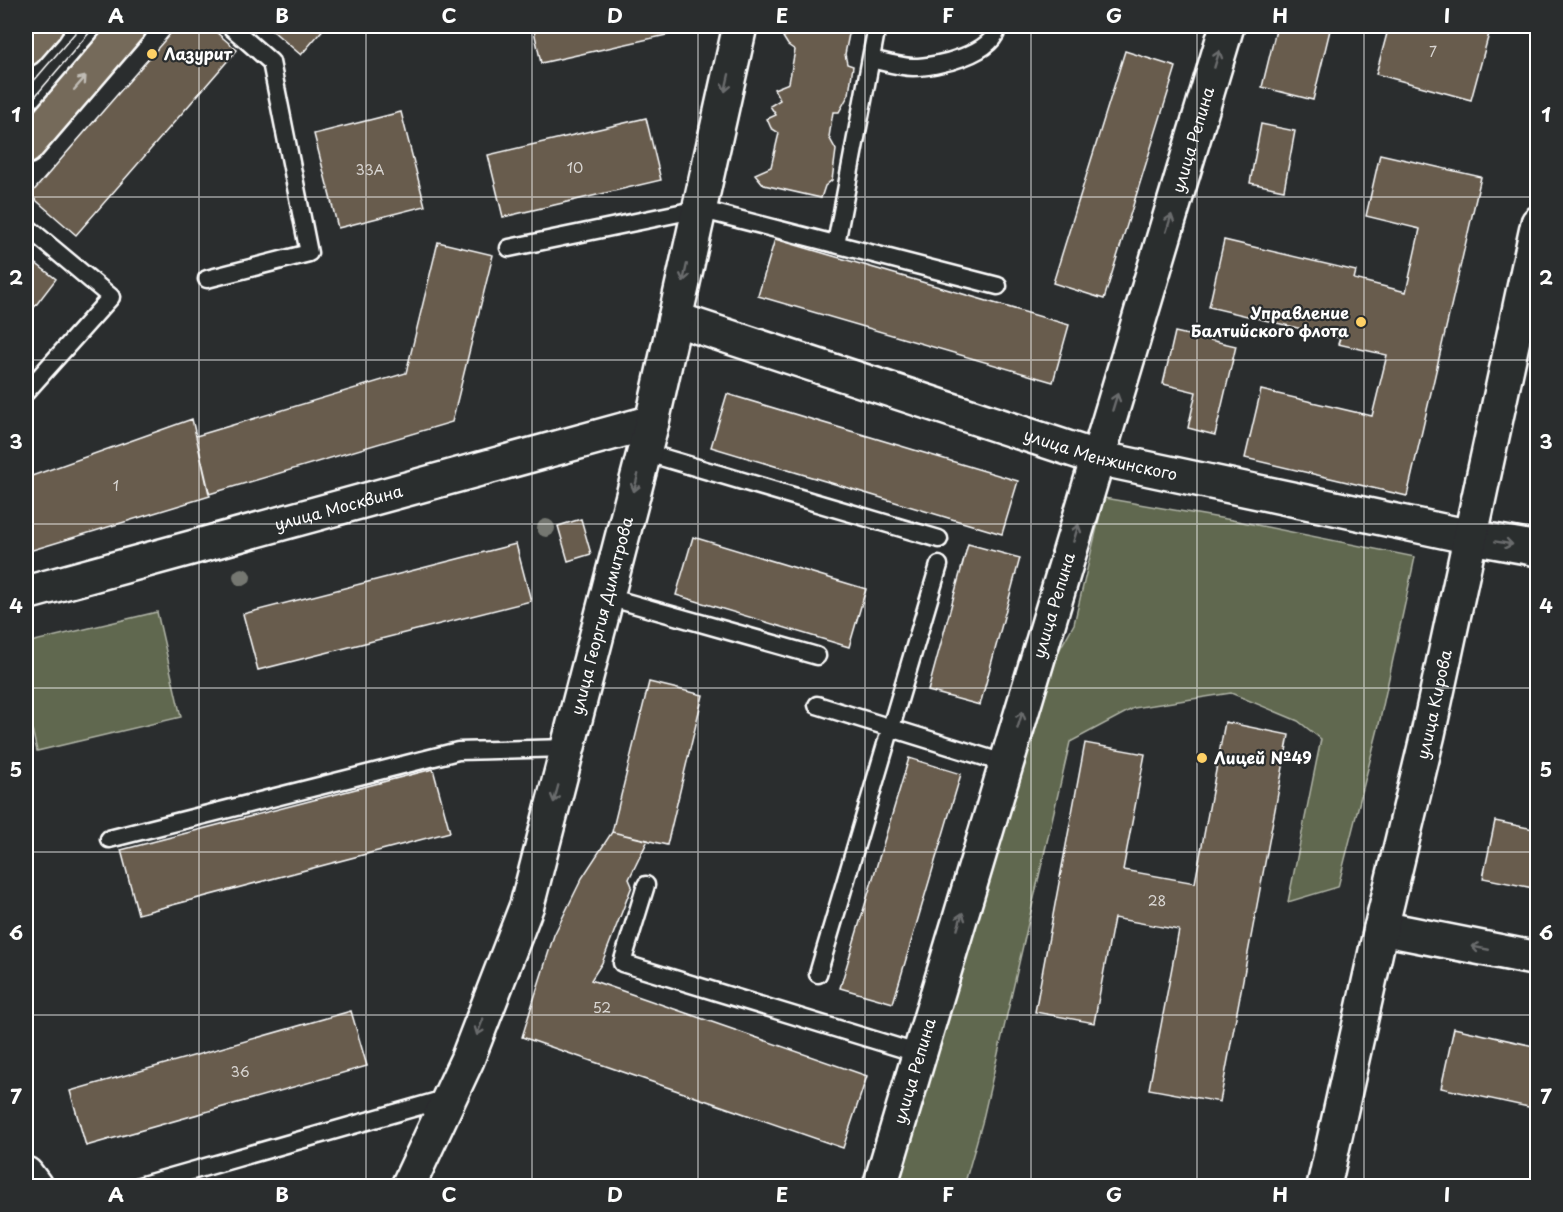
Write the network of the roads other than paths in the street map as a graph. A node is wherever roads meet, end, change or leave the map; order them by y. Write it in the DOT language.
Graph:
graph roads {
  1 [pos="46,26"];
  2 [pos="130,26"];
  3 [pos="230,26"];
  4 [pos="740,26"];
  5 [pos="877,26"];
  6 [pos="998,26"];
  7 [pos="1227,26"];
  8 [pos="26,49"];
  9 [pos="871,59"];
  10 [pos="26,147"];
  11 [pos="699,209"];
  12 [pos="1538,223"];
  13 [pos="26,226"];
  14 [pos="836,244"];
  15 [pos="509,248"];
  16 [pos="207,279"];
  17 [pos="998,286"];
  18 [pos="675,319"];
  19 [pos="26,393"];
  20 [pos="648,437"];
  21 [pos="1098,458"];
  22 [pos="1471,537"];
  23 [pos="939,539"];
  24 [pos="1538,549"];
  25 [pos="939,565"];
  26 [pos="26,593"];
  27 [pos="608,597"];
  28 [pos="816,656"];
  29 [pos="817,705"];
  30 [pos="891,728"];
  31 [pos="569,748"];
  32 [pos="1007,764"];
  33 [pos="109,838"];
  34 [pos="646,885"];
  35 [pos="1381,928"];
  36 [pos="1538,959"];
  37 [pos="818,974"];
  38 [pos="920,1054"];
  39 [pos="449,1098"];
  40 [pos="26,1174"];
  41 [pos="35,1186"];
  42 [pos="139,1186"];
  43 [pos="408,1186"];
  44 [pos="880,1186"];
  45 [pos="1324,1186"];
  1 -- 8 [label="main road"];
  10 -- 2 [label="main road, one-way"];
  3 -- 16 [label="lane"];
  4 -- 11 [label="street, улица Георгия Димитрова, one-way"];
  5 -- 9 [label="lane"];
  6 -- 9 [label="lane"];
  21 -- 7 [label="street, улица Репина, one-way"];
  9 -- 14 [label="lane"];
  11 -- 14 [label="lane"];
  11 -- 15 [label="lane"];
  11 -- 18 [label="street, улица Георгия Димитрова, one-way"];
  12 -- 22 [label="street, улица Кирова"];
  13 -- 19 [label="lane"];
  14 -- 17 [label="lane"];
  18 -- 20 [label="street, улица Георгия Димитрова"];
  18 -- 21 [label="street, улица Менжинского"];
  20 -- 23 [label="lane"];
  20 -- 26 [label="street, улица Москвина"];
  20 -- 27 [label="street, улица Георгия Димитрова, one-way"];
  21 -- 22 [label="street, улица Менжинского"];
  32 -- 21 [label="street, улица Репина, one-way"];
  22 -- 24 [label="street, улица Менжинского, one-way"];
  22 -- 35 [label="street, улица Кирова"];
  25 -- 30 [label="lane"];
  27 -- 28 [label="lane"];
  27 -- 31 [label="street, улица Георгия Димитрова"];
  29 -- 30 [label="lane"];
  30 -- 32 [label="lane"];
  30 -- 37 [label="lane"];
  31 -- 33 [label="lane"];
  31 -- 39 [label="street, улица Георгия Димитрова, one-way"];
  38 -- 32 [label="street, улица Репина, one-way"];
  34 -- 38 [label="lane"];
  36 -- 35 [label="street, one-way"];
  35 -- 45 [label="street, улица Кирова"];
  38 -- 44 [label="street, улица Репина"];
  39 -- 42 [label="lane"];
  39 -- 43 [label="street, улица Георгия Димитрова"];
  40 -- 41 [label="street"];
}
